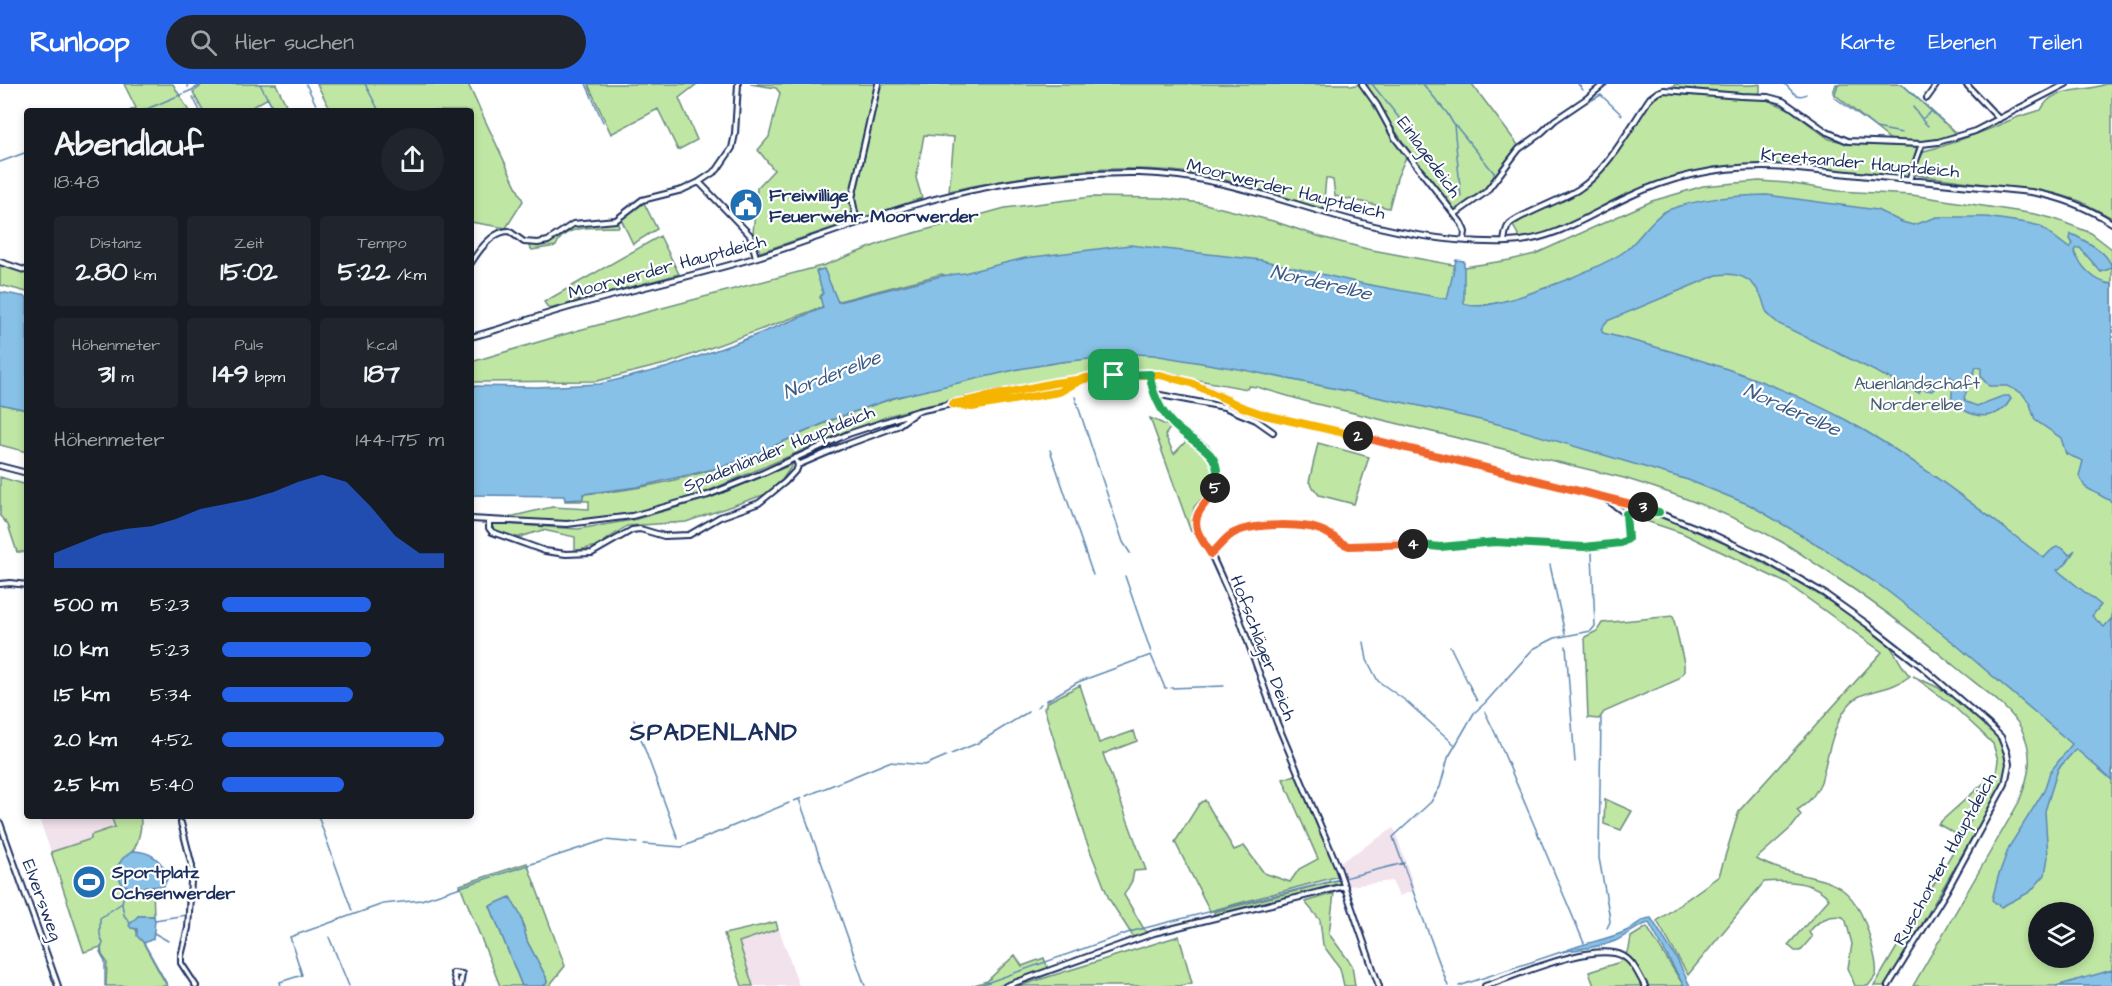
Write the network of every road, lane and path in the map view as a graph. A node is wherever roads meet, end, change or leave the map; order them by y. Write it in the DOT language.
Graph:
graph roads {
  1 [pos="738,84"];
  2 [pos="879,84"];
  3 [pos="1362,84"];
  4 [pos="1604,84"];
  5 [pos="1937,84"];
  6 [pos="1966,84"];
  7 [pos="2066,84"];
  8 [pos="1927,98"];
  9 [pos="1999,119"];
  10 [pos="1922,144"];
  11 [pos="1909,181"];
  12 [pos="699,182"];
  13 [pos="1455,214"];
  14 [pos="857,223"];
  15 [pos="2112,223"];
  16 [pos="1464,240"];
  17 [pos="1504,242"];
  18 [pos="756,257"];
  19 [pos="474,258"];
  20 [pos="0,262"];
  21 [pos="24,270"];
  22 [pos="474,336"];
  23 [pos="1150,374"];
  24 [pos="1086,378"];
  25 [pos="1155,394"];
  26 [pos="1227,399"];
  27 [pos="953,404"];
  28 [pos="1224,407"];
  29 [pos="918,411"];
  30 [pos="1273,432"];
  31 [pos="795,458"];
  32 [pos="798,465"];
  33 [pos="0,466"];
  34 [pos="24,472"];
  35 [pos="1604,497"];
  36 [pos="1659,512"];
  37 [pos="1626,514"];
  38 [pos="474,519"];
  39 [pos="489,520"];
  40 [pos="1211,554"];
  41 [pos="0,584"];
  42 [pos="24,585"];
  43 [pos="0,823"];
  44 [pos="181,823"];
  45 [pos="1344,884"];
  46 [pos="58,986"];
  47 [pos="196,986"];
  48 [pos="1006,986"];
  49 [pos="1379,986"];
  50 [pos="1485,986"];
  51 [pos="1645,986"];
  52 [pos="1888,986"];
  1 -- 12 [label="street"];
  2 -- 14 [label="street"];
  3 -- 13 [label="street, Einlagedeich"];
  4 -- 13 [label="street"];
  5 -- 8 [label="street"];
  6 -- 9 [label="street"];
  7 -- 9 [label="street"];
  9 -- 10 [label="street"];
  10 -- 11 [label="street"];
  10 -- 17 [label="street"];
  11 -- 15 [label="street, Kreetsander Hauptdeich"];
  11 -- 17 [label="street, Kreetsander Hauptdeich"];
  12 -- 18 [label="street"];
  12 -- 19 [label="street"];
  13 -- 16 [label="street, Einlagedeich"];
  14 -- 16 [label="street, Moorwerder Hauptdeich"];
  14 -- 18 [label="street, Moorwerder Hauptdeich"];
  16 -- 17 [label="street, Moorwerder Hauptdeich"];
  18 -- 22 [label="street, Moorwerder Hauptdeich"];
  20 -- 21 [label="street"];
  23 -- 24 [label="street, Spadenländer Hauptdeich"];
  23 -- 25 [label="street, Hofschläger Deich"];
  23 -- 26 [label="street, Ruschorter Hauptdeich"];
  24 -- 27 [label="street, Spadenländer Hauptdeich"];
  24 -- 27 [label="street, Spadenländer Hauptdeich"];
  25 -- 28 [label="street"];
  25 -- 40 [label="street, Hofschläger Deich"];
  26 -- 28 [label="street"];
  26 -- 35 [label="street, Ruschorter Hauptdeich"];
  27 -- 29 [label="street, Spadenländer Hauptdeich"];
  28 -- 30 [label="street"];
  29 -- 31 [label="street, Spadenländer Hauptdeich"];
  29 -- 32 [label="street"];
  31 -- 32 [label="street"];
  31 -- 39 [label="street, Spadenländer Hauptdeich"];
  32 -- 39 [label="street"];
  33 -- 34 [label="street"];
  35 -- 36 [label="street, Ruschorter Hauptdeich"];
  35 -- 37 [label="street"];
  36 -- 37 [label="street"];
  36 -- 52 [label="street, Ruschorter Hauptdeich"];
  37 -- 40 [label="street"];
  38 -- 39 [label="street, Spadenländer Hauptdeich"];
  40 -- 45 [label="street, Hofschläger Deich"];
  41 -- 42 [label="street"];
  43 -- 46 [label="street, Elversweg"];
  44 -- 47 [label="street"];
  45 -- 48 [label="street"];
  45 -- 49 [label="street, Hofschläger Deich"];
  50 -- 51 [label="street"];
}
